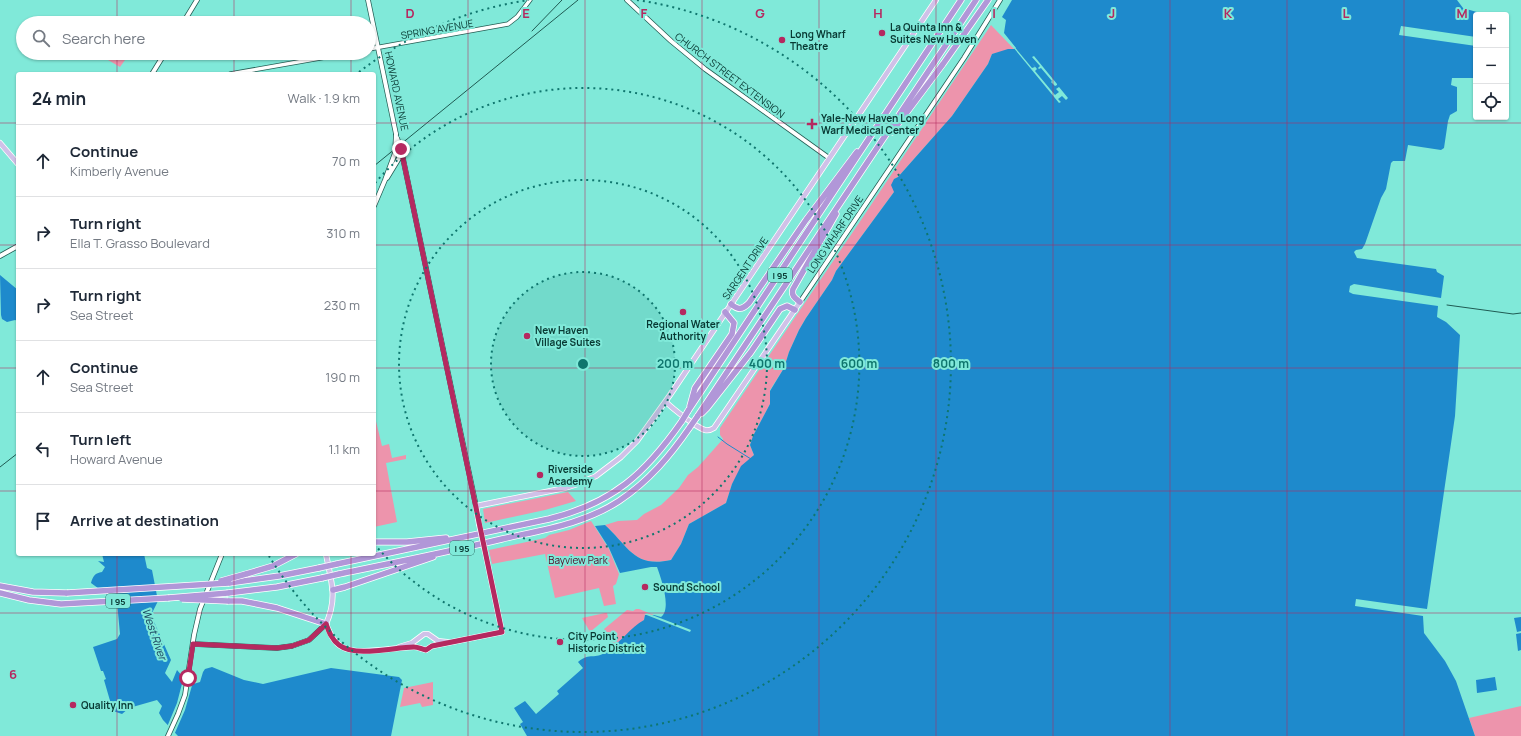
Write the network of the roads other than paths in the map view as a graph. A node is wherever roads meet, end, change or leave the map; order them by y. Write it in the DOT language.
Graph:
graph roads {
  1 [pos="197,0"];
  2 [pos="368,0"];
  3 [pos="530,0"];
  4 [pos="627,0"];
  5 [pos="936,0"];
  6 [pos="961,0"];
  7 [pos="976,0"];
  8 [pos="988,0"];
  9 [pos="1000,0"];
  10 [pos="187,16"];
  11 [pos="371,16"];
  12 [pos="376,38"];
  13 [pos="378,48"];
  14 [pos="161,60"];
  15 [pos="309,60"];
  16 [pos="153,72"];
  17 [pos="241,72"];
  18 [pos="396,134"];
  19 [pos="869,138"];
  20 [pos="0,143"];
  21 [pos="876,150"];
  22 [pos="401,154"];
  23 [pos="828,158"];
  24 [pos="16,162"];
  25 [pos="385,180"];
  26 [pos="376,201"];
  27 [pos="842,201"];
  28 [pos="16,247"];
  29 [pos="0,256"];
  30 [pos="800,302"];
  31 [pos="731,304"];
  32 [pos="795,310"];
  33 [pos="725,312"];
  34 [pos="666,402"];
  35 [pos="688,411"];
  36 [pos="697,417"];
  37 [pos="476,506"];
  38 [pos="472,535"];
  39 [pos="376,542"];
  40 [pos="460,549"];
  41 [pos="221,556"];
  42 [pos="292,556"];
  43 [pos="326,556"];
  44 [pos="374,556"];
  45 [pos="376,556"];
  46 [pos="209,584"];
  47 [pos="0,586"];
  48 [pos="333,590"];
  49 [pos="0,594"];
  50 [pos="168,598"];
  51 [pos="326,624"];
  52 [pos="432,638"];
  53 [pos="417,639"];
  54 [pos="449,642"];
  55 [pos="193,644"];
  56 [pos="432,646"];
  57 [pos="398,648"];
  58 [pos="420,648"];
  59 [pos="168,735"];
  1 -- 10 [label="main road"];
  2 -- 11 [label="main road, HOWARD AVENUE"];
  3 -- 13 [label="street, SPRING AVENUE"];
  4 -- 23 [label="main road, CHURCH STREET EXTENSION"];
  5 -- 23 [label="main road, SARGENT DRIVE"];
  6 -- 19 [label="highway, I 95"];
  7 -- 21 [label="highway, I 95"];
  8 -- 21 [label="highway"];
  9 -- 30 [label="main road, LONG WHARF DRIVE"];
  12 -- 13 [label="main road, HOWARD AVENUE"];
  13 -- 18 [label="main road, HOWARD AVENUE"];
  14 -- 16 [label="main road"];
  15 -- 17 [label="street"];
  18 -- 22 [label="main road, HOWARD AVENUE, bridge"];
  18 -- 25 [label="main road, bridge"];
  19 -- 31 [label="highway"];
  19 -- 35 [label="highway, I 95"];
  20 -- 24 [label="main road"];
  21 -- 27 [label="highway, I 95"];
  22 -- 25 [label="main road"];
  22 -- 37 [label="main road, HOWARD AVENUE"];
  23 -- 31 [label="main road, SARGENT DRIVE"];
  25 -- 26 [label="main road"];
  27 -- 30 [label="highway"];
  27 -- 36 [label="highway, I 95"];
  28 -- 29 [label="main road"];
  30 -- 32 [label="main road, LONG WHARF DRIVE"];
  31 -- 33 [label="main road, SARGENT DRIVE"];
  32 -- 34 [label="main road, LONG WHARF DRIVE"];
  32 -- 36 [label="highway"];
  33 -- 34 [label="main road, SARGENT DRIVE"];
  33 -- 35 [label="highway"];
  34 -- 37 [label="main road, SARGENT DRIVE"];
  35 -- 38 [label="highway, I 95, bridge"];
  36 -- 40 [label="highway, I 95, bridge"];
  37 -- 54 [label="main road, HOWARD AVENUE, bridge"];
  38 -- 39 [label="highway"];
  38 -- 45 [label="highway, I 95, bridge"];
  40 -- 48 [label="highway"];
  40 -- 50 [label="highway, I 95, bridge"];
  41 -- 55 [label="main road"];
  42 -- 46 [label="highway, bridge"];
  43 -- 48 [label="main road"];
  44 -- 46 [label="highway, I 95, bridge"];
  46 -- 47 [label="highway, I 95, bridge"];
  48 -- 51 [label="main road"];
  49 -- 50 [label="highway, I 95"];
  50 -- 51 [label="highway, bridge"];
  51 -- 55 [label="main road"];
  51 -- 57 [label="main road"];
  52 -- 53 [label="main road"];
  52 -- 54 [label="main road"];
  52 -- 56 [label="main road"];
  53 -- 57 [label="main road"];
  53 -- 58 [label="main road"];
  54 -- 56 [label="main road"];
  55 -- 59 [label="main road"];
  56 -- 58 [label="main road"];
  57 -- 58 [label="main road"];
}
